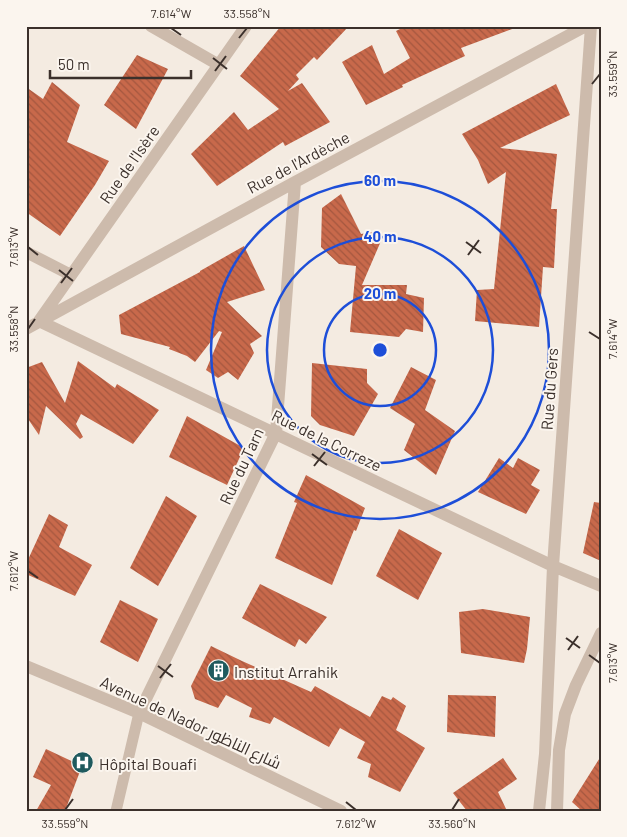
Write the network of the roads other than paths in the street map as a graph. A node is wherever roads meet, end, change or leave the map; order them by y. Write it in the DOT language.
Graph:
graph roads {
  1 [pos="151,26"];
  2 [pos="246,26"];
  3 [pos="586,26"];
  4 [pos="591,26"];
  5 [pos="219,65"];
  6 [pos="295,182"];
  7 [pos="26,252"];
  8 [pos="71,275"];
  9 [pos="40,321"];
  10 [pos="26,329"];
  11 [pos="276,433"];
  12 [pos="553,566"];
  13 [pos="601,586"];
  14 [pos="601,633"];
  15 [pos="26,666"];
  16 [pos="139,714"];
  17 [pos="116,811"];
  18 [pos="341,811"];
  19 [pos="539,811"];
  20 [pos="557,811"];
  1 -- 5 [label="street"];
  2 -- 5 [label="street, Rue de l'Isère"];
  3 -- 6 [label="street, Rue de l'Ardèche"];
  4 -- 12 [label="street, Rue du Gers"];
  5 -- 8 [label="street, Rue de l'Isère"];
  6 -- 9 [label="street, Rue de l'Ardèche"];
  6 -- 11 [label="street, Rue du Tarn"];
  7 -- 8 [label="street"];
  8 -- 9 [label="street, Rue de l'Isère"];
  9 -- 10 [label="street, Rue de l'Ardèche"];
  9 -- 11 [label="street, Rue de la Correze"];
  11 -- 12 [label="street, Rue de la Correze"];
  11 -- 16 [label="street, Rue du Tarn"];
  12 -- 13 [label="street, Rue de la Correze"];
  12 -- 19 [label="street, Rue du Gers"];
  14 -- 20 [label="street"];
  15 -- 16 [label="street, Avenue de Nador شارع الناظور"];
  16 -- 17 [label="lane"];
  16 -- 18 [label="street, Avenue de Nador شارع الناظور"];
}
